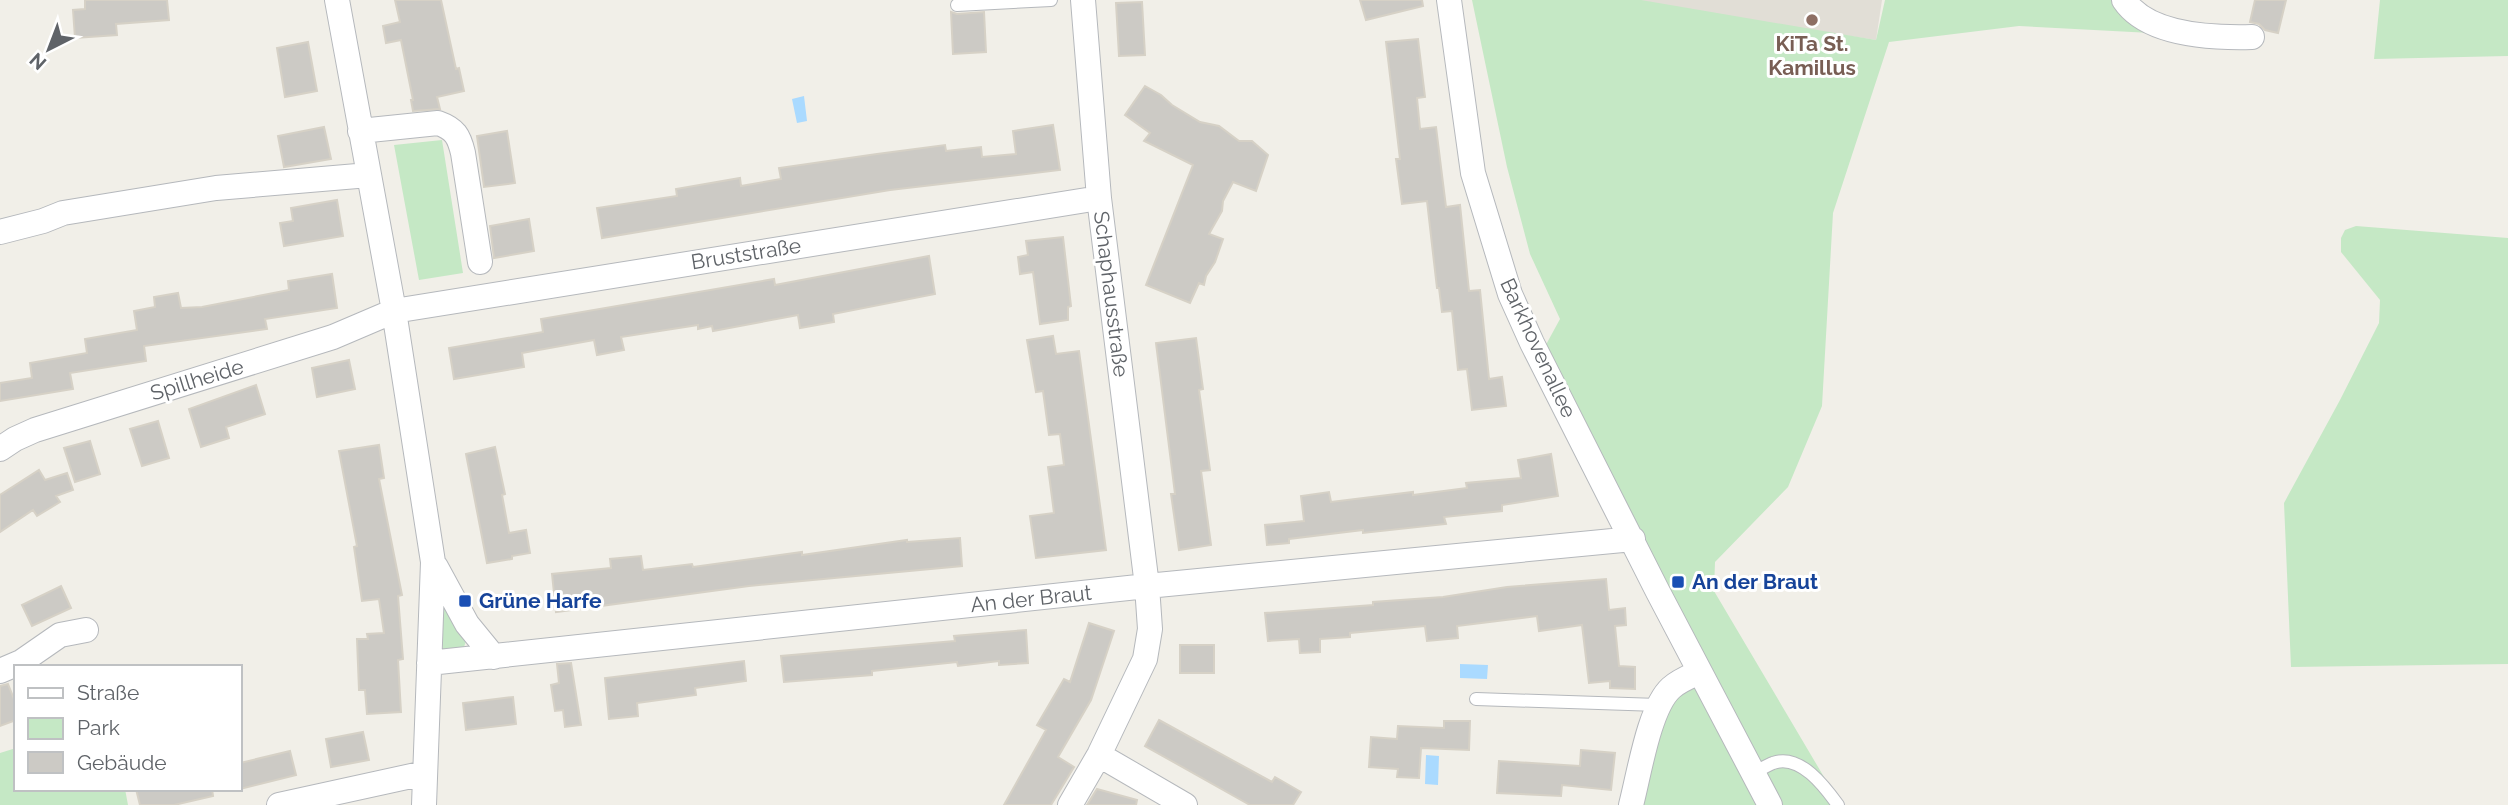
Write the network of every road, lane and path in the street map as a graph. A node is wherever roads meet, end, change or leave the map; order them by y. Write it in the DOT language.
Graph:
graph roads {
  1 [pos="337,0"];
  2 [pos="1051,0"];
  3 [pos="1083,0"];
  4 [pos="1449,0"];
  5 [pos="2124,0"];
  6 [pos="957,5"];
  7 [pos="2252,37"];
  8 [pos="360,131"];
  9 [pos="369,175"];
  10 [pos="1099,198"];
  11 [pos="0,232"];
  12 [pos="480,262"];
  13 [pos="394,311"];
  14 [pos="0,449"];
  15 [pos="1633,540"];
  16 [pos="433,562"];
  17 [pos="1147,586"];
  18 [pos="86,630"];
  19 [pos="494,657"];
  20 [pos="429,663"];
  21 [pos="0,671"];
  22 [pos="1700,672"];
  23 [pos="1476,699"];
  24 [pos="1658,705"];
  25 [pos="1099,755"];
  26 [pos="425,773"];
  27 [pos="1754,773"];
  28 [pos="279,805"];
  29 [pos="424,805"];
  30 [pos="1070,805"];
  31 [pos="1185,805"];
  32 [pos="1631,805"];
  33 [pos="1770,805"];
  34 [pos="1838,805"];
  1 -- 8 [label="street"];
  2 -- 6 [label="lane"];
  3 -- 10 [label="street, Schaphausstraße"];
  4 -- 15 [label="street, Barkhovenallee"];
  5 -- 7 [label="street"];
  8 -- 9 [label="street"];
  8 -- 12 [label="street"];
  9 -- 11 [label="street"];
  9 -- 13 [label="street"];
  10 -- 13 [label="street, Bruststraße"];
  10 -- 17 [label="street, Schaphausstraße"];
  13 -- 14 [label="street, Spillheide"];
  13 -- 16 [label="street"];
  15 -- 17 [label="street, An der Braut"];
  15 -- 22 [label="street, Barkhovenallee"];
  16 -- 19 [label="street"];
  16 -- 20 [label="street"];
  17 -- 19 [label="street, An der Braut"];
  17 -- 25 [label="street, Schaphausstraße"];
  18 -- 21 [label="street"];
  19 -- 20 [label="street, An der Braut"];
  20 -- 26 [label="street"];
  22 -- 24 [label="street"];
  22 -- 27 [label="street, Barkhovenallee"];
  23 -- 24 [label="lane"];
  24 -- 32 [label="street"];
  25 -- 30 [label="street, Schaphausstraße"];
  25 -- 31 [label="street"];
  26 -- 28 [label="street"];
  26 -- 29 [label="street"];
  27 -- 33 [label="street, Barkhovenallee"];
  27 -- 34 [label="lane"];
}
